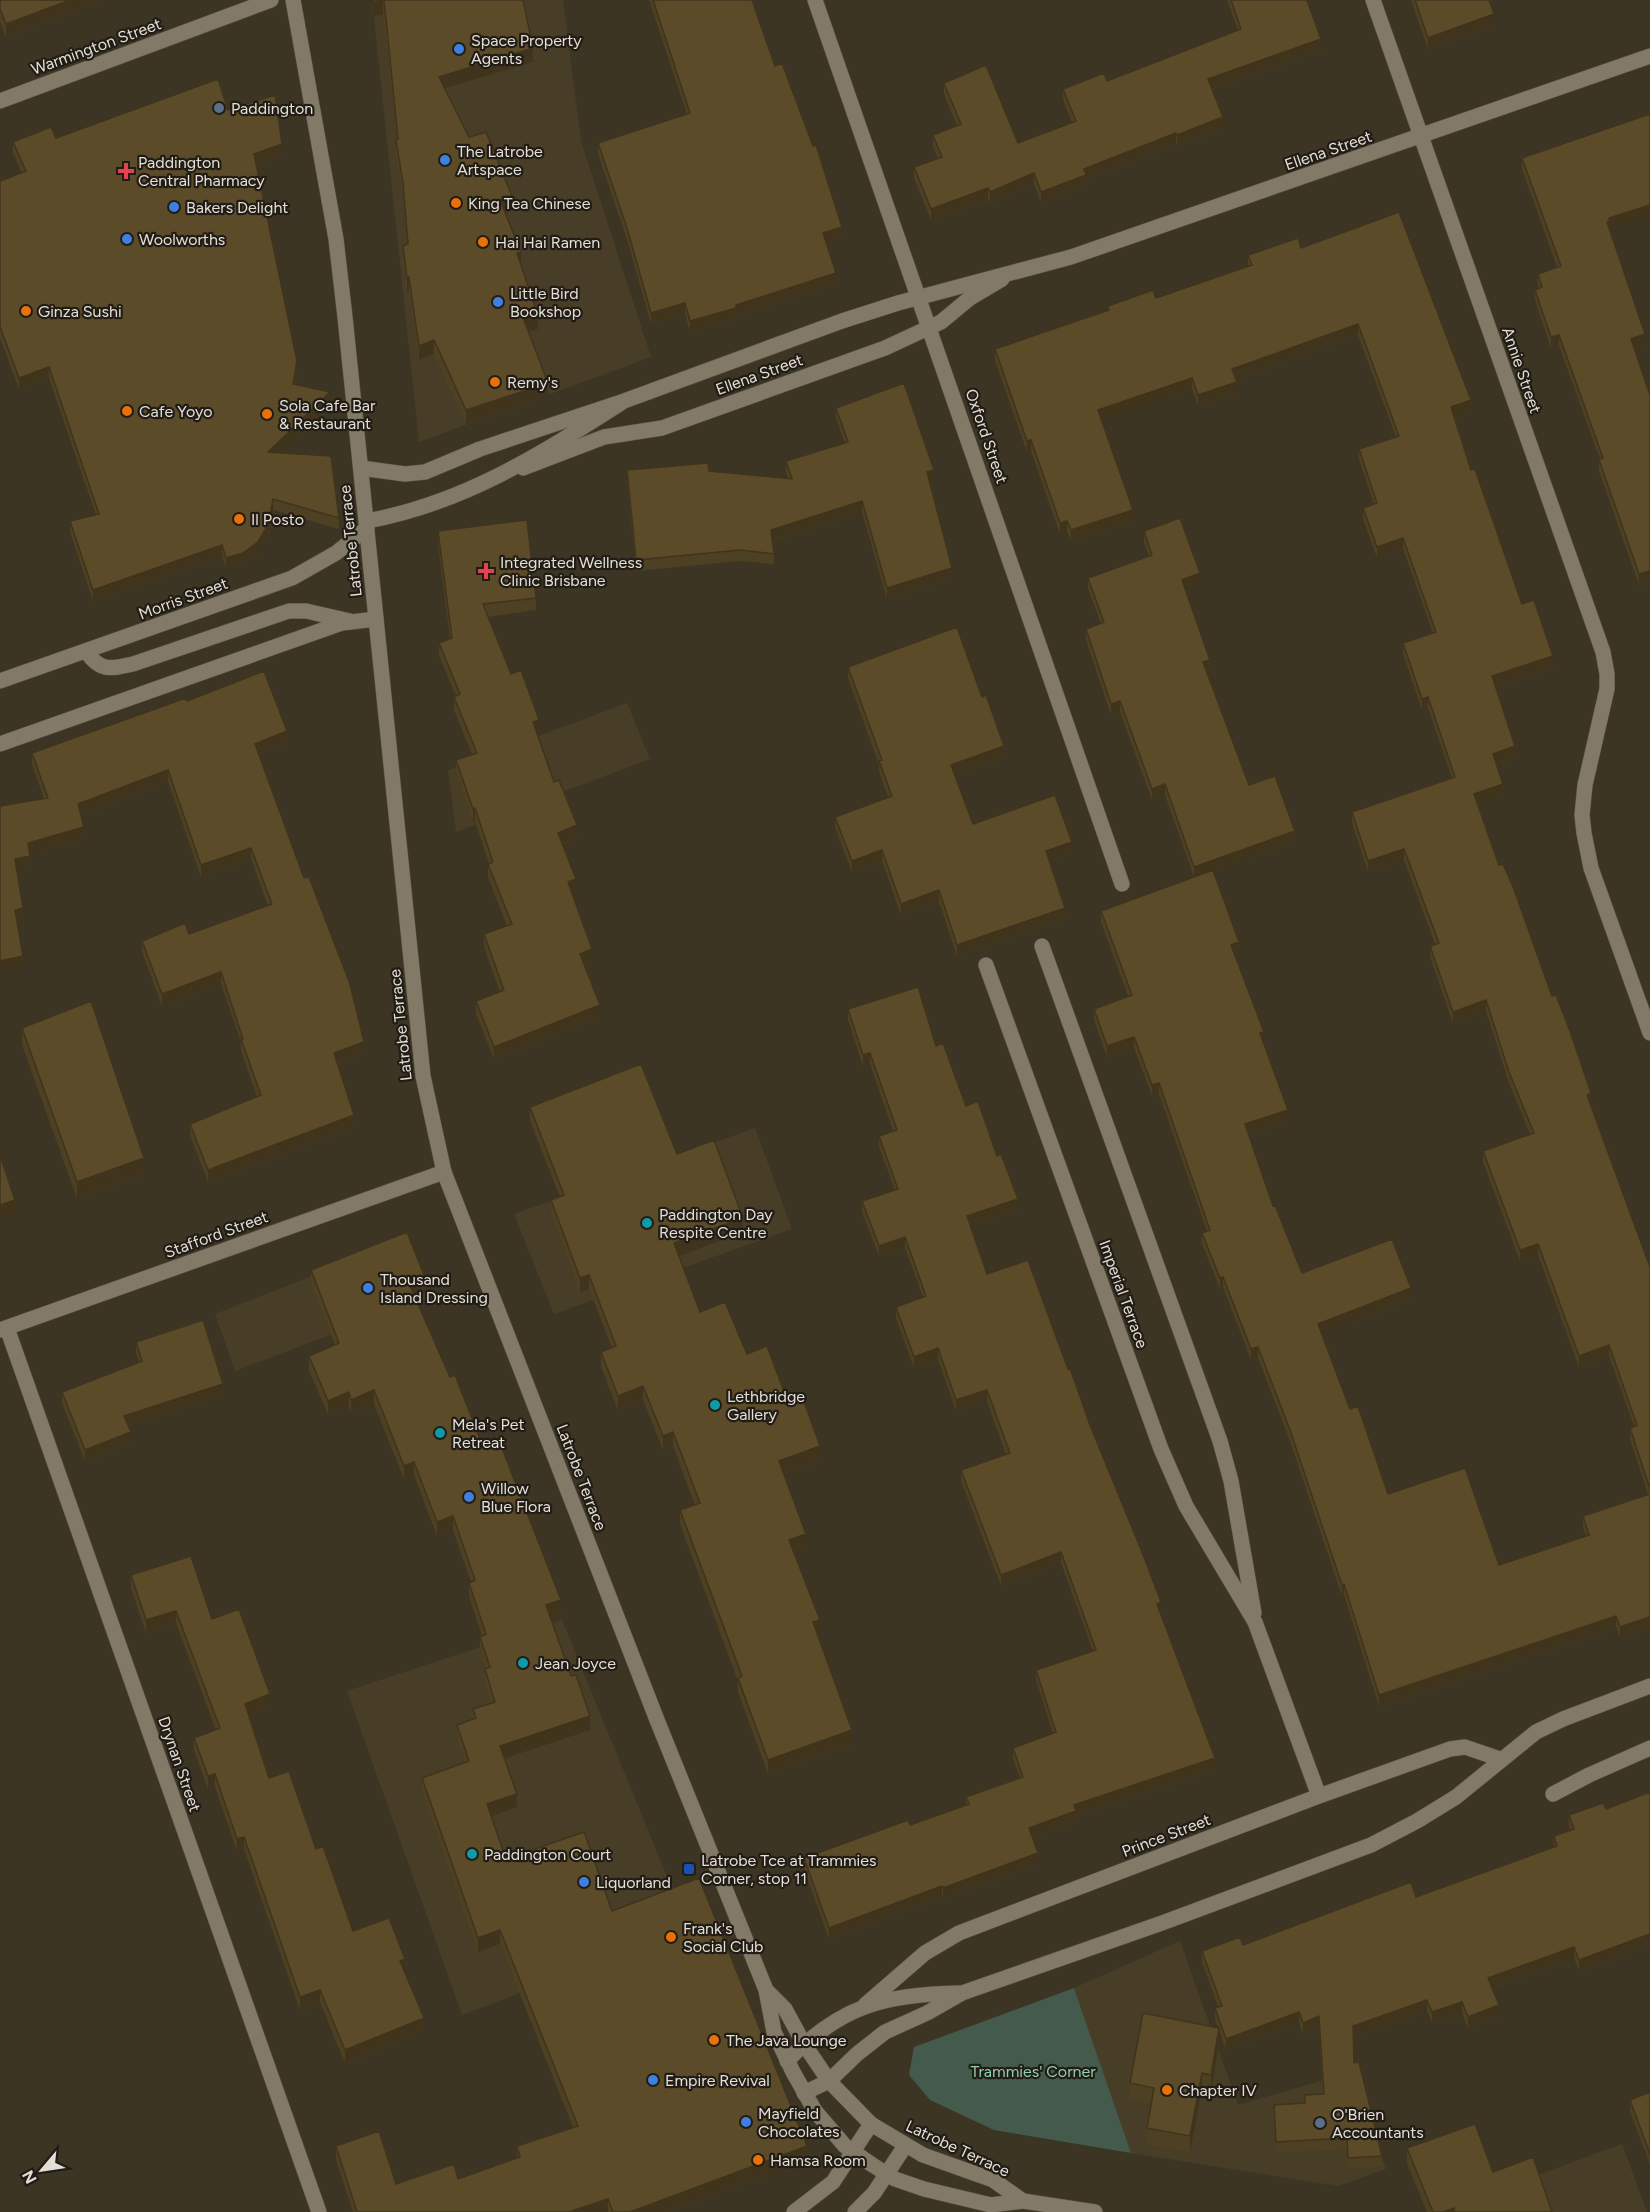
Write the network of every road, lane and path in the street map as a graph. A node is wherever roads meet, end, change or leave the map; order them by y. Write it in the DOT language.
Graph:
graph roads {
  1 [pos="271,0"];
  2 [pos="293,0"];
  3 [pos="815,0"];
  4 [pos="1373,0"];
  5 [pos="1650,56"];
  6 [pos="0,100"];
  7 [pos="1422,136"];
  8 [pos="1015,273"];
  9 [pos="919,297"];
  10 [pos="930,328"];
  11 [pos="624,401"];
  12 [pos="361,468"];
  13 [pos="500,476"];
  14 [pos="367,525"];
  15 [pos="376,619"];
  16 [pos="350,621"];
  17 [pos="86,651"];
  18 [pos="0,681"];
  19 [pos="0,744"];
  20 [pos="1122,884"];
  21 [pos="1042,946"];
  22 [pos="986,965"];
  23 [pos="1650,1032"];
  24 [pos="444,1172"];
  25 [pos="3,1329"];
  26 [pos="1255,1622"];
  27 [pos="1650,1686"];
  28 [pos="1650,1748"];
  29 [pos="1500,1759"];
  30 [pos="1553,1794"];
  31 [pos="1319,1796"];
  32 [pos="766,1990"];
  33 [pos="962,1993"];
  34 [pos="865,2005"];
  35 [pos="804,2044"];
  36 [pos="787,2061"];
  37 [pos="829,2081"];
  38 [pos="804,2093"];
  39 [pos="871,2124"];
  40 [pos="905,2146"];
  41 [pos="854,2152"];
  42 [pos="886,2174"];
  43 [pos="1023,2201"];
  44 [pos="319,2212"];
  45 [pos="794,2212"];
  46 [pos="855,2212"];
  47 [pos="1095,2212"];
  1 -- 6 [label="street, Warmington Street"];
  2 -- 12 [label="street, Latrobe Terrace"];
  3 -- 9 [label="street, Oxford Street"];
  4 -- 7 [label="street, Annie Street"];
  5 -- 7 [label="street, Ellena Street"];
  7 -- 8 [label="street, Ellena Street"];
  7 -- 23 [label="street, Annie Street"];
  8 -- 9 [label="street, Ellena Street"];
  8 -- 10 [label="street, Ellena Street"];
  9 -- 10 [label="street, Oxford Street"];
  9 -- 11 [label="street, Ellena Street"];
  10 -- 13 [label="street, Ellena Street"];
  10 -- 20 [label="street, Oxford Street"];
  11 -- 12 [label="street, Ellena Street"];
  11 -- 13 [label="street, Ellena Street"];
  12 -- 14 [label="street, Latrobe Terrace"];
  13 -- 14 [label="street, Ellena Street"];
  14 -- 15 [label="street, Latrobe Terrace"];
  14 -- 17 [label="street, Morris Street"];
  15 -- 16 [label="street"];
  15 -- 24 [label="street, Latrobe Terrace"];
  16 -- 17 [label="street"];
  16 -- 19 [label="street"];
  17 -- 18 [label="street, Morris Street"];
  21 -- 26 [label="street, Imperial Terrace"];
  22 -- 26 [label="street, Imperial Terrace"];
  24 -- 25 [label="street, Stafford Street"];
  24 -- 32 [label="street, Latrobe Terrace"];
  25 -- 44 [label="street, Drynan Street"];
  26 -- 31 [label="street, Imperial Terrace"];
  27 -- 29 [label="street, Prince Street"];
  28 -- 30 [label="street"];
  29 -- 31 [label="street, Prince Street"];
  29 -- 33 [label="street, Prince Street"];
  31 -- 34 [label="street, Prince Street"];
  32 -- 35 [label="street, Latrobe Terrace"];
  32 -- 36 [label="street, Latrobe Terrace"];
  33 -- 34 [label="street, Prince Street"];
  33 -- 37 [label="street, Prince Street"];
  34 -- 35 [label="street, Prince Street"];
  35 -- 36 [label="street, Prince Street"];
  35 -- 37 [label="street, Latrobe Terrace"];
  36 -- 38 [label="street, Latrobe Terrace"];
  37 -- 38 [label="street, Prince Street"];
  37 -- 39 [label="street, Latrobe Terrace"];
  38 -- 41 [label="street, Latrobe Terrace"];
  39 -- 40 [label="street, Latrobe Terrace"];
  39 -- 41 [label="street"];
  40 -- 42 [label="street"];
  40 -- 43 [label="street, Latrobe Terrace"];
  41 -- 42 [label="street, Latrobe Terrace"];
  41 -- 45 [label="street"];
  42 -- 43 [label="street, Latrobe Terrace"];
  42 -- 46 [label="street"];
  43 -- 47 [label="street, Latrobe Terrace"];
}
